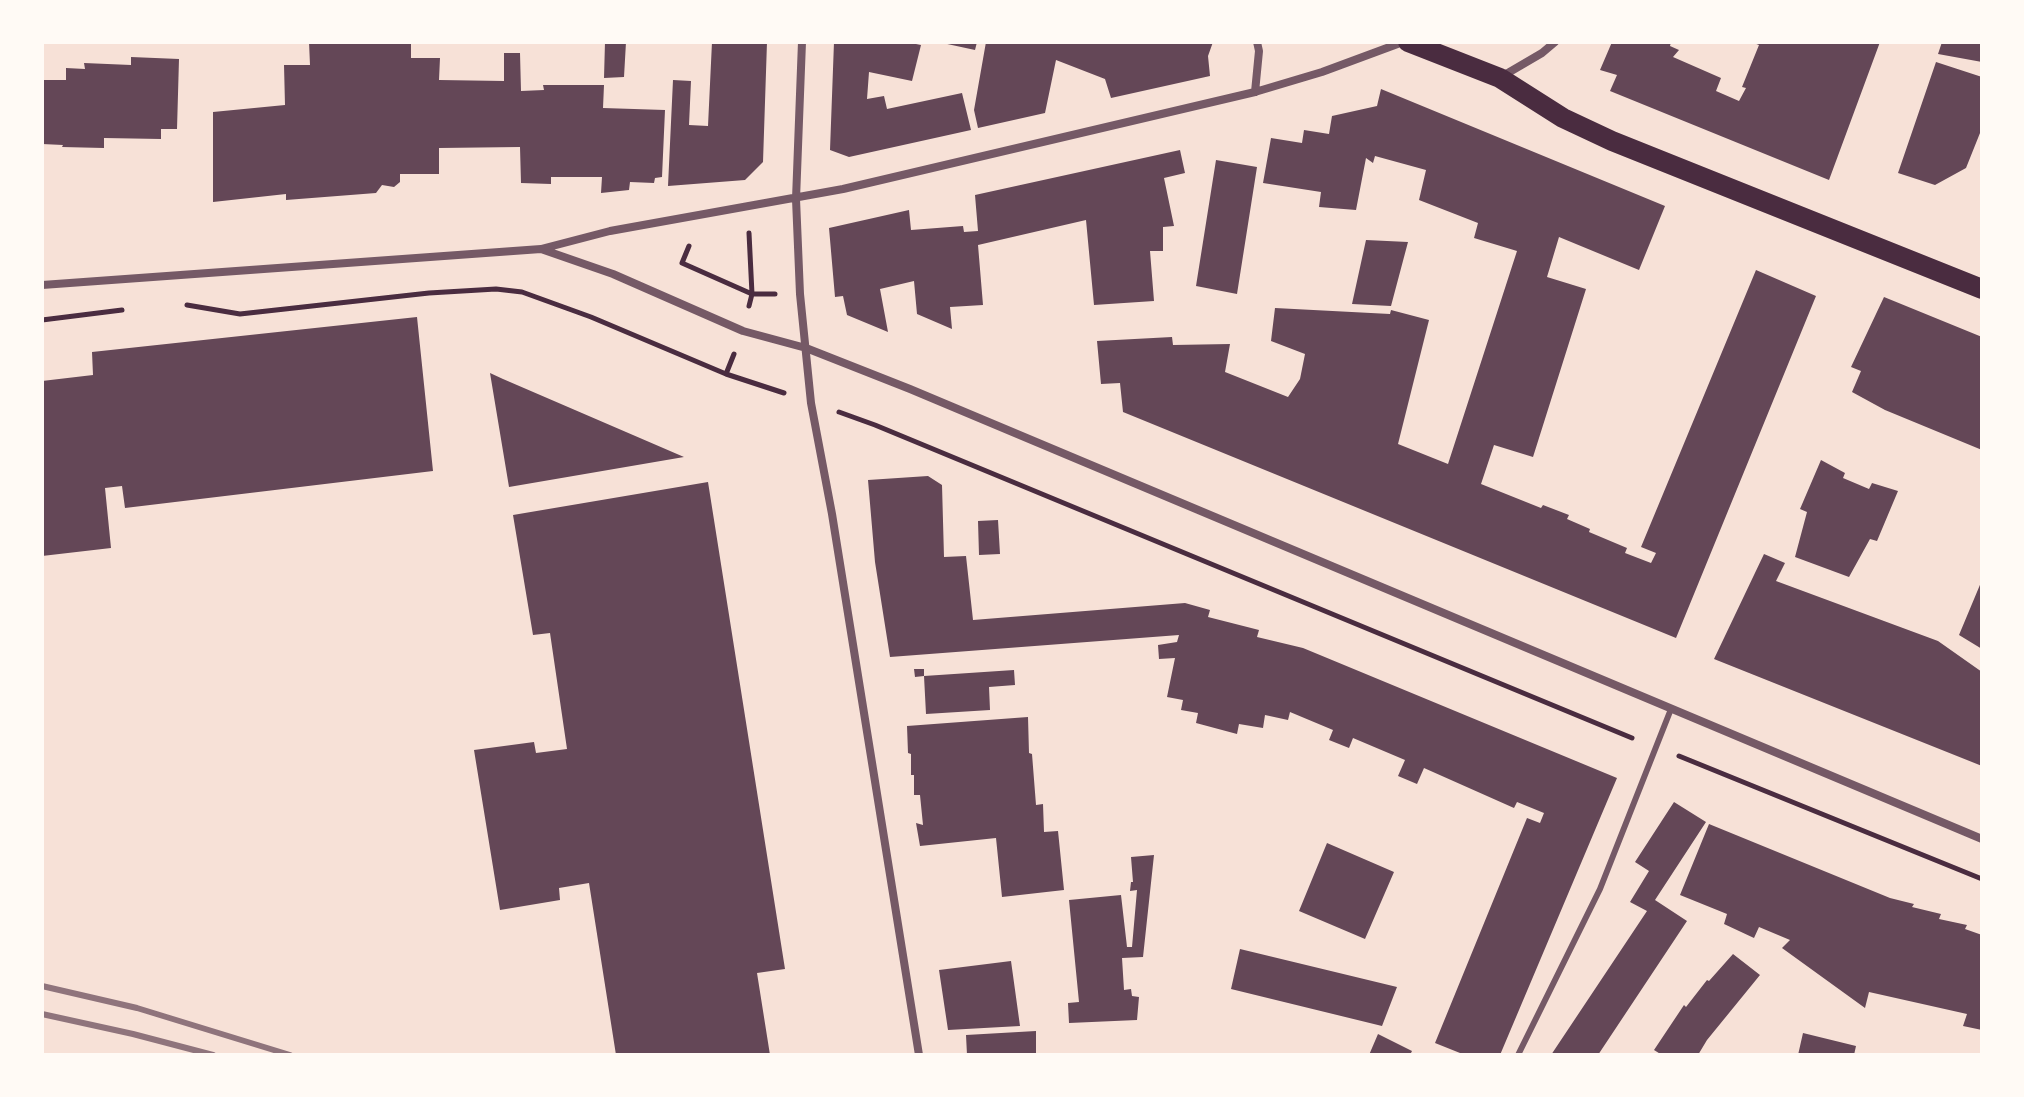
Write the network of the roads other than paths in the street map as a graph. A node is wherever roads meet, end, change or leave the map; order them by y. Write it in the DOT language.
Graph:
graph roads {
  1 [pos="802,42"];
  2 [pos="1257,42"];
  3 [pos="1406,42"];
  4 [pos="1555,42"];
  5 [pos="1500,78"];
  6 [pos="1255,92"];
  7 [pos="796,199"];
  8 [pos="541,249"];
  9 [pos="42,285"];
  10 [pos="1982,289"];
  11 [pos="806,348"];
  12 [pos="1671,709"];
  13 [pos="1982,839"];
  14 [pos="919,1055"];
  15 [pos="1518,1055"];
  1 -- 7 [label="street"];
  2 -- 6 [label="street"];
  3 -- 5 [label="main road"];
  3 -- 6 [label="street"];
  4 -- 5 [label="street"];
  5 -- 10 [label="main road"];
  6 -- 7 [label="street"];
  7 -- 8 [label="street"];
  7 -- 11 [label="street"];
  8 -- 9 [label="street"];
  8 -- 11 [label="street"];
  11 -- 12 [label="street"];
  11 -- 14 [label="street"];
  12 -- 13 [label="street"];
  12 -- 15 [label="lane"];
}
